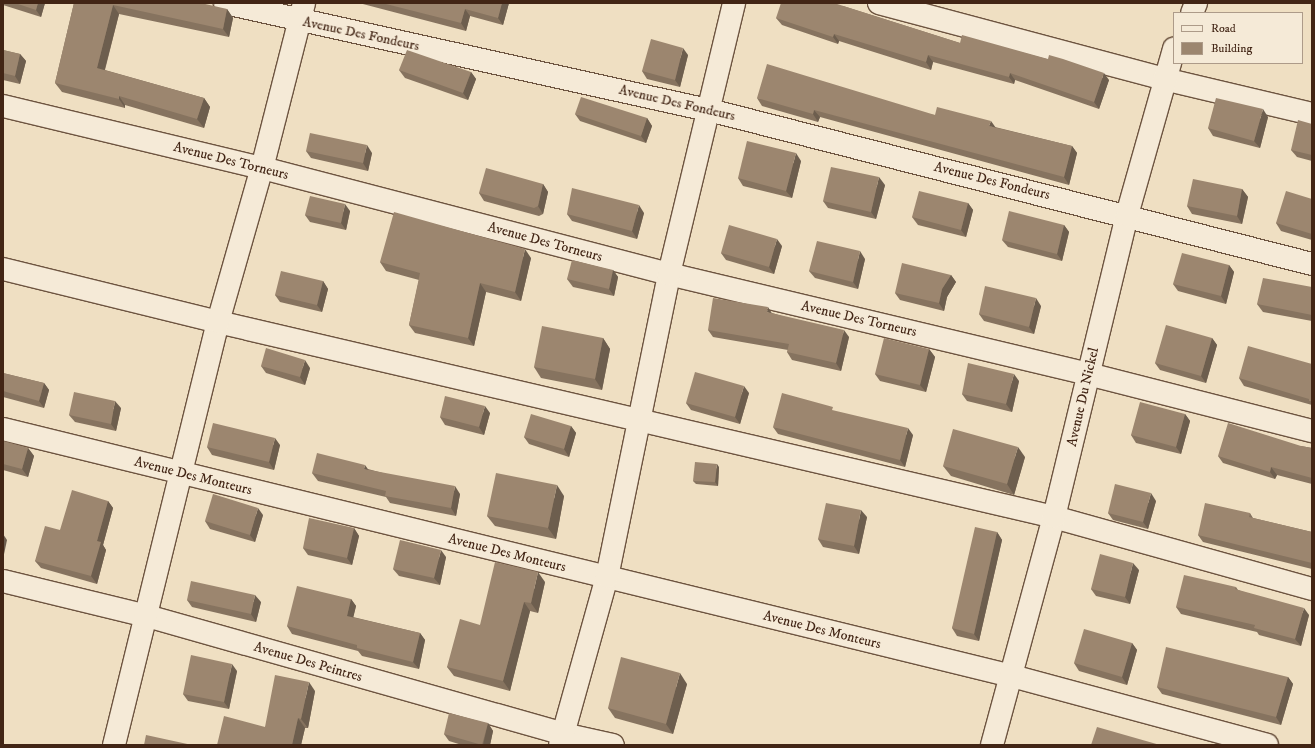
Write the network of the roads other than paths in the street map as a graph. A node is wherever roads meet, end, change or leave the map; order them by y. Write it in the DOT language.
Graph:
graph roads {
  1 [pos="225,3"];
  2 [pos="734,3"];
  3 [pos="879,3"];
  4 [pos="301,12"];
  5 [pos="1173,52"];
  6 [pos="1164,79"];
  7 [pos="3,106"];
  8 [pos="709,110"];
  9 [pos="1312,114"];
  10 [pos="262,168"];
  11 [pos="1127,215"];
  12 [pos="1312,264"];
  13 [pos="3,269"];
  14 [pos="669,274"];
  15 [pos="218,322"];
  16 [pos="1088,374"];
  17 [pos="638,421"];
  18 [pos="3,429"];
  19 [pos="1312,431"];
  20 [pos="180,474"];
  21 [pos="1054,517"];
  22 [pos="607,577"];
  23 [pos="3,581"];
  24 [pos="1312,589"];
  25 [pos="147,616"];
  26 [pos="1012,676"];
  27 [pos="562,739"];
  28 [pos="114,745"];
  29 [pos="613,745"];
  30 [pos="992,745"];
  31 [pos="1267,745"];
  1 -- 4 [label="street, Avenue Des Fondeurs"];
  2 -- 8 [label="street"];
  3 -- 6 [label="street"];
  4 -- 8 [label="street, Avenue Des Fondeurs"];
  4 -- 10 [label="street"];
  5 -- 6 [label="street, Avenue Du Nickel"];
  6 -- 9 [label="street"];
  6 -- 11 [label="street, Avenue Du Nickel"];
  7 -- 10 [label="street, Avenue Des Torneurs"];
  8 -- 11 [label="street, Avenue Des Fondeurs"];
  8 -- 14 [label="street"];
  10 -- 14 [label="street, Avenue Des Torneurs"];
  10 -- 15 [label="street"];
  11 -- 12 [label="street, Avenue Des Fondeurs"];
  11 -- 16 [label="street, Avenue Du Nickel"];
  13 -- 15 [label="street"];
  14 -- 16 [label="street, Avenue Des Torneurs"];
  14 -- 17 [label="street"];
  15 -- 17 [label="street"];
  15 -- 20 [label="street"];
  16 -- 19 [label="street, Avenue Des Torneurs"];
  16 -- 21 [label="street, Avenue Du Nickel"];
  17 -- 21 [label="street"];
  17 -- 22 [label="street"];
  18 -- 20 [label="street, Avenue Des Monteurs"];
  20 -- 22 [label="street, Avenue Des Monteurs"];
  20 -- 25 [label="street"];
  21 -- 24 [label="street"];
  21 -- 26 [label="street, Avenue Du Nickel"];
  22 -- 26 [label="street, Avenue Des Monteurs"];
  22 -- 27 [label="street"];
  23 -- 25 [label="street, Avenue Des Peintres"];
  25 -- 27 [label="street, Avenue Des Peintres"];
  25 -- 28 [label="street"];
  26 -- 30 [label="street, Avenue Du Nickel"];
  26 -- 31 [label="street, Avenue Des Monteurs"];
  27 -- 29 [label="street, Avenue Des Peintres"];
}
